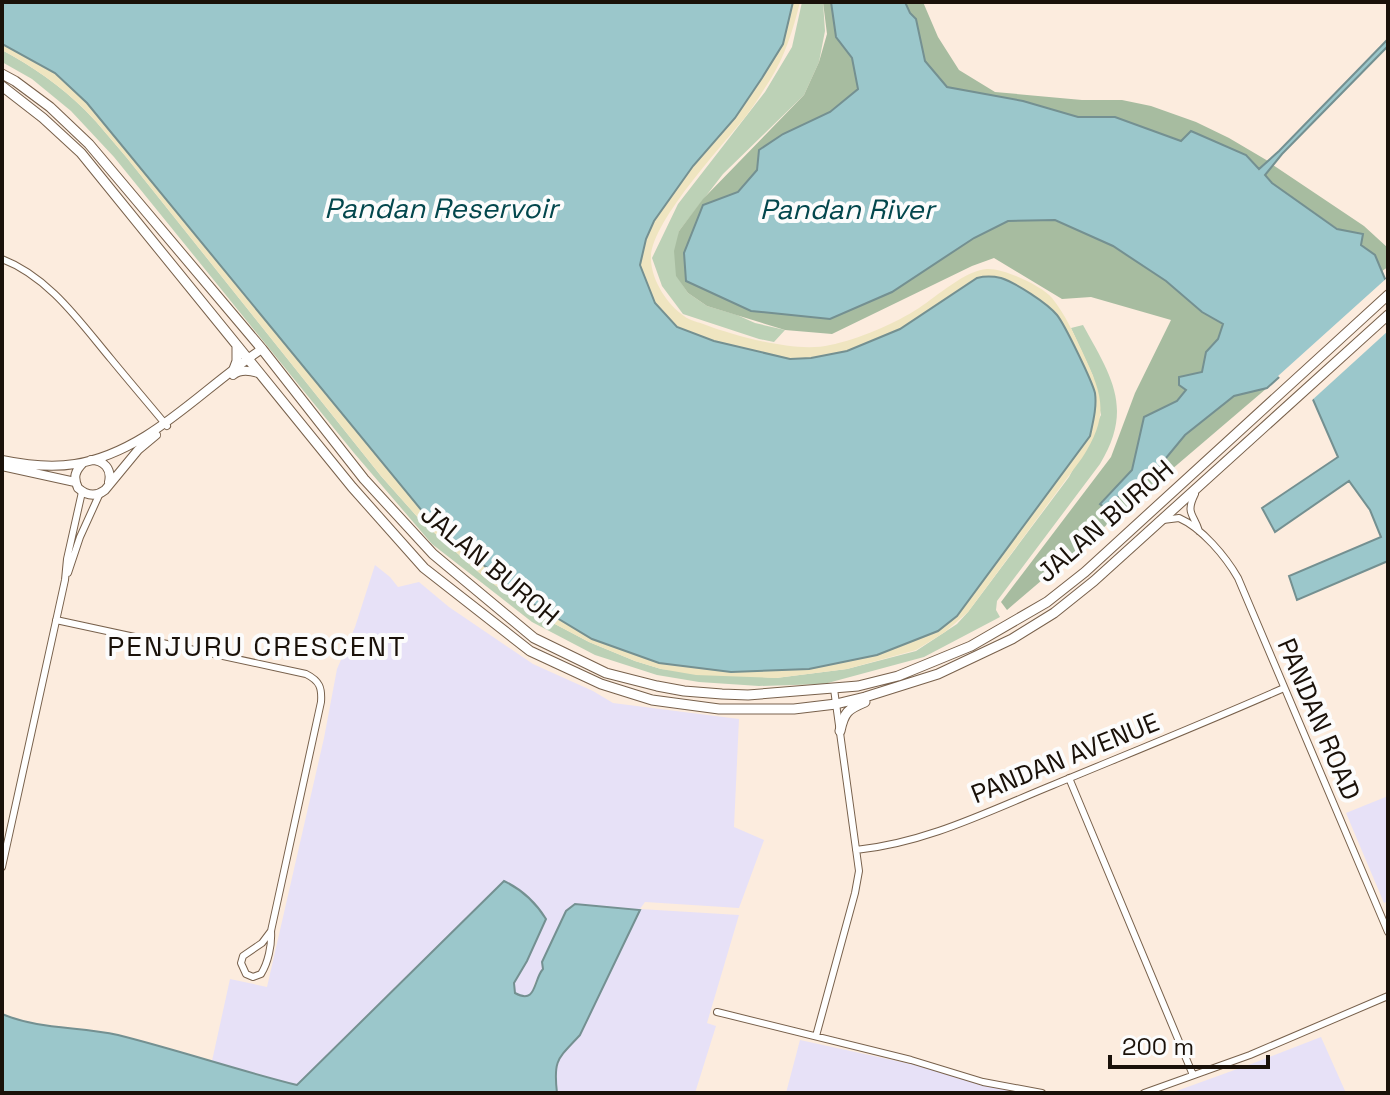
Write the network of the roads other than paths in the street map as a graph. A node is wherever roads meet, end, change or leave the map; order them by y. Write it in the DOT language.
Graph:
graph roads {
  1 [pos="2,67"];
  2 [pos="2,74"];
  3 [pos="2,86"];
  4 [pos="2,94"];
  5 [pos="50,107"];
  6 [pos="43,118"];
  7 [pos="2,259"];
  8 [pos="1388,295"];
  9 [pos="1388,315"];
  10 [pos="237,346"];
  11 [pos="262,349"];
  12 [pos="247,359"];
  13 [pos="234,369"];
  14 [pos="258,373"];
  15 [pos="165,424"];
  16 [pos="86,461"];
  17 [pos="2,463"];
  18 [pos="75,482"];
  19 [pos="1201,484"];
  20 [pos="82,492"];
  21 [pos="103,492"];
  22 [pos="1160,522"];
  23 [pos="1199,531"];
  24 [pos="65,580"];
  25 [pos="56,620"];
  26 [pos="883,680"];
  27 [pos="1284,688"];
  28 [pos="834,689"];
  29 [pos="892,689"];
  30 [pos="873,695"];
  31 [pos="836,704"];
  32 [pos="840,731"];
  33 [pos="1069,778"];
  34 [pos="856,850"];
  35 [pos="2,867"];
  36 [pos="271,931"];
  37 [pos="1388,932"];
  38 [pos="1388,996"];
  39 [pos="717,1012"];
  40 [pos="816,1036"];
  41 [pos="1193,1075"];
  42 [pos="1042,1093"];
  43 [pos="1144,1093"];
  1 -- 5 [label="highway"];
  2 -- 5 [label="highway, JALAN BUROH"];
  3 -- 6 [label="highway, JALAN BUROH"];
  4 -- 6 [label="highway"];
  5 -- 11 [label="highway, JALAN BUROH"];
  6 -- 10 [label="highway, JALAN BUROH"];
  7 -- 15 [label="street"];
  8 -- 26 [label="highway, JALAN BUROH"];
  9 -- 19 [label="highway, JALAN BUROH"];
  10 -- 12 [label="highway, JALAN BUROH"];
  10 -- 13 [label="highway"];
  11 -- 12 [label="main road"];
  11 -- 28 [label="highway, JALAN BUROH"];
  12 -- 13 [label="main road"];
  12 -- 14 [label="highway, JALAN BUROH"];
  13 -- 15 [label="main road"];
  14 -- 15 [label="main road"];
  14 -- 31 [label="highway, JALAN BUROH"];
  15 -- 16 [label="main road"];
  15 -- 21 [label="main road"];
  16 -- 17 [label="main road"];
  16 -- 18 [label="main road"];
  16 -- 21 [label="main road"];
  17 -- 18 [label="main road"];
  18 -- 20 [label="main road"];
  19 -- 22 [label="highway, JALAN BUROH"];
  19 -- 23 [label="street"];
  20 -- 21 [label="main road"];
  20 -- 24 [label="street"];
  21 -- 24 [label="street"];
  22 -- 23 [label="street"];
  22 -- 29 [label="highway, JALAN BUROH"];
  23 -- 27 [label="street, PANDAN ROAD"];
  24 -- 25 [label="street"];
  25 -- 35 [label="street"];
  25 -- 36 [label="street"];
  26 -- 28 [label="highway, JALAN BUROH"];
  26 -- 29 [label="highway"];
  27 -- 33 [label="street, PANDAN AVENUE"];
  27 -- 37 [label="street, PANDAN ROAD"];
  28 -- 31 [label="street"];
  29 -- 30 [label="highway, JALAN BUROH"];
  30 -- 31 [label="highway, JALAN BUROH"];
  30 -- 32 [label="highway"];
  31 -- 32 [label="street"];
  32 -- 34 [label="street"];
  33 -- 34 [label="street, PANDAN AVENUE"];
  33 -- 41 [label="street"];
  34 -- 40 [label="street"];
  36 -- 36 [label="street"];
  38 -- 41 [label="street"];
  39 -- 40 [label="street"];
  40 -- 42 [label="street"];
  41 -- 43 [label="street"];
}
